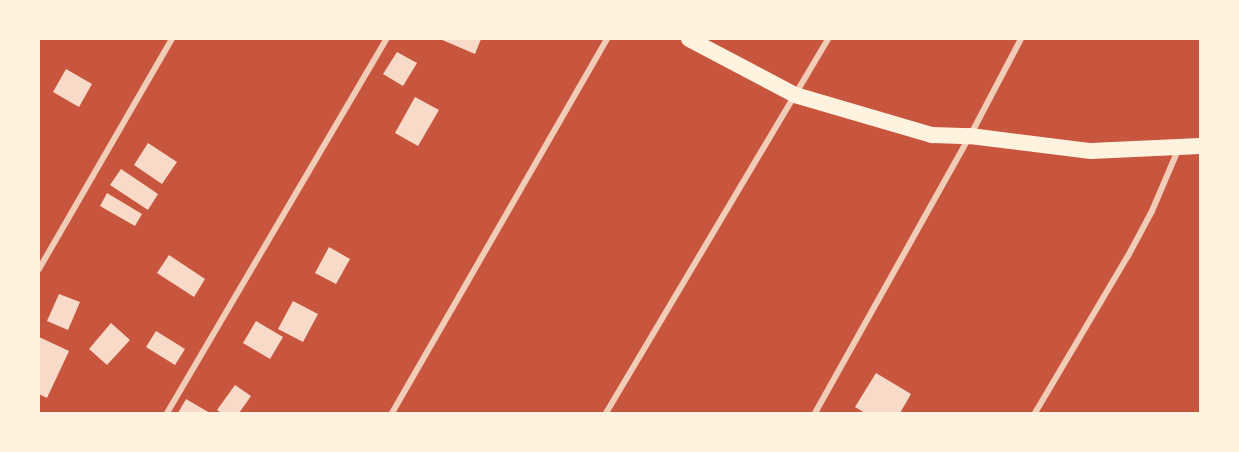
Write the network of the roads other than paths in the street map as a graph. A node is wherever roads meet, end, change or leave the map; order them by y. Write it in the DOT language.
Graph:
graph roads {
  1 [pos="172,39"];
  2 [pos="386,39"];
  3 [pos="607,39"];
  4 [pos="689,39"];
  5 [pos="828,39"];
  6 [pos="1021,39"];
  7 [pos="795,95"];
  8 [pos="970,136"];
  9 [pos="1200,146"];
  10 [pos="1179,148"];
  11 [pos="39,269"];
  12 [pos="167,413"];
  13 [pos="392,413"];
  14 [pos="606,413"];
  15 [pos="815,413"];
  16 [pos="1035,413"];
  1 -- 11 [label="street"];
  2 -- 12 [label="street"];
  3 -- 13 [label="street"];
  4 -- 7 [label="highway"];
  5 -- 7 [label="street"];
  6 -- 8 [label="street"];
  7 -- 8 [label="highway"];
  7 -- 14 [label="street"];
  8 -- 10 [label="highway"];
  8 -- 15 [label="street"];
  9 -- 10 [label="highway"];
  10 -- 16 [label="street"];
}
